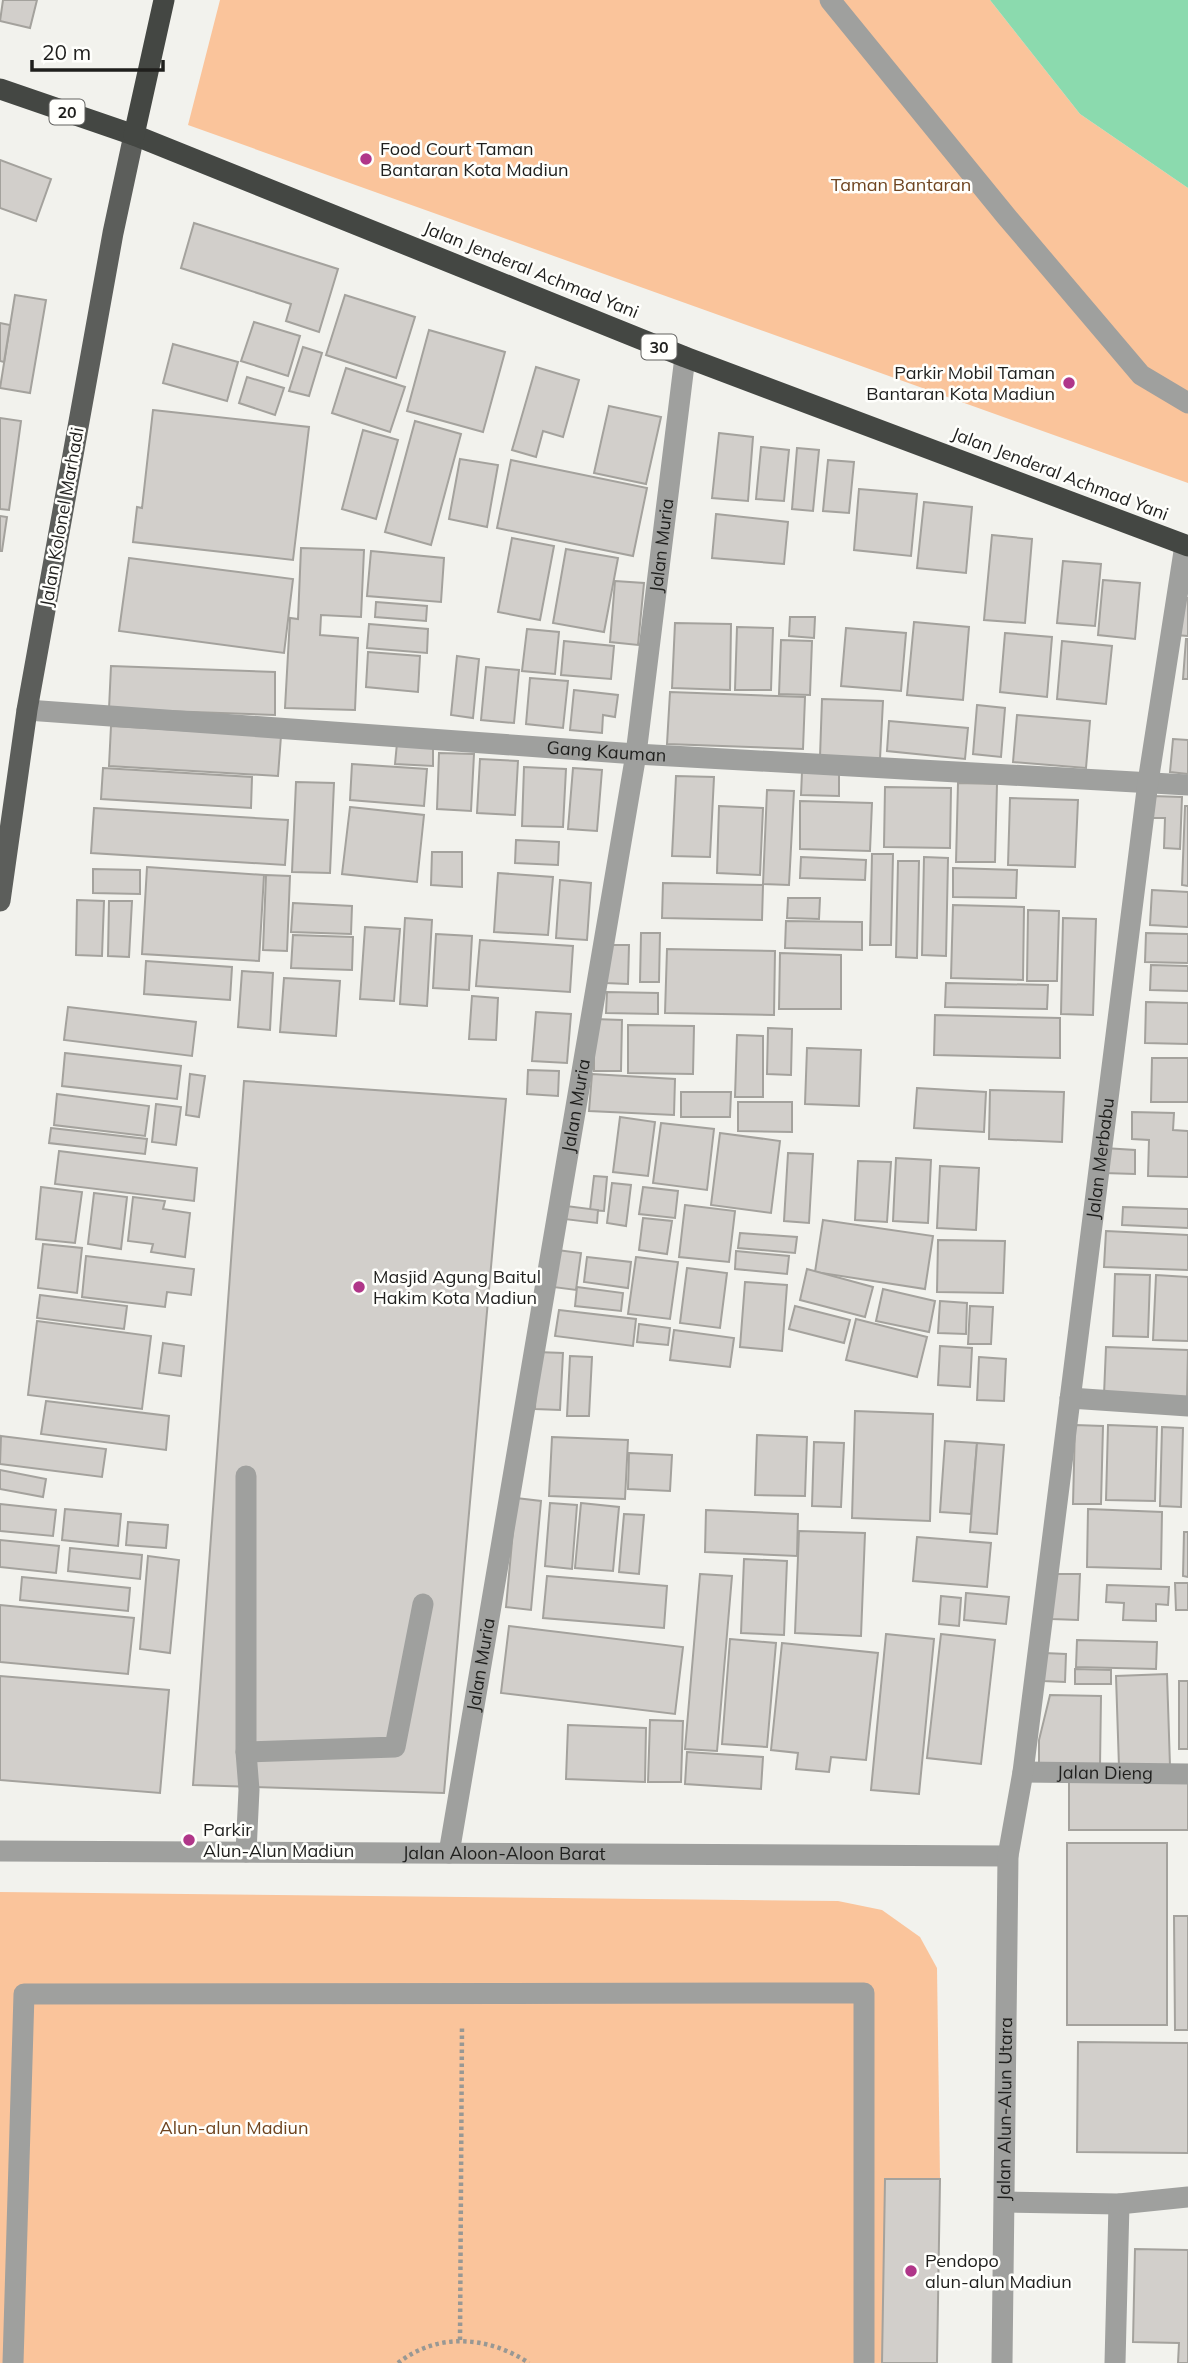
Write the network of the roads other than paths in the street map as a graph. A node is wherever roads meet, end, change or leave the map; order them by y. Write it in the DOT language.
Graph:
graph roads {
  1 [pos="164,0"];
  2 [pos="830,0"];
  3 [pos="0,89"];
  4 [pos="134,135"];
  5 [pos="685,357"];
  6 [pos="1188,403"];
  7 [pos="1187,546"];
  8 [pos="27,710"];
  9 [pos="636,754"];
  10 [pos="1148,782"];
  11 [pos="1188,785"];
  12 [pos="0,901"];
  13 [pos="1070,1398"];
  14 [pos="1188,1406"];
  15 [pos="246,1476"];
  16 [pos="423,1604"];
  17 [pos="246,1752"];
  18 [pos="1023,1772"];
  19 [pos="1188,1774"];
  20 [pos="0,1851"];
  21 [pos="246,1852"];
  22 [pos="449,1853"];
  23 [pos="1007,1856"];
  24 [pos="1188,2197"];
  25 [pos="1005,2202"];
  26 [pos="1119,2204"];
  27 [pos="13,2363"];
  28 [pos="864,2363"];
  29 [pos="1002,2363"];
  30 [pos="1115,2363"];
  1 -- 4 [label="highway"];
  2 -- 6 [label="street"];
  3 -- 4 [label="highway, 20"];
  4 -- 5 [label="highway, Jalan Jenderal Achmad Yani / 30"];
  4 -- 8 [label="main road, Jalan Kolonel Marhadi"];
  5 -- 7 [label="highway, Jalan Jenderal Achmad Yani / 30"];
  5 -- 9 [label="street, Jalan Muria"];
  7 -- 10 [label="street, Jalan Merbabu"];
  8 -- 9 [label="street, Gang Kauman"];
  8 -- 12 [label="main road, Jalan Kolonel Marhadi"];
  9 -- 10 [label="street, Gang Kauman"];
  9 -- 22 [label="street, Jalan Muria"];
  10 -- 11 [label="street, Gang Kauman"];
  10 -- 13 [label="street, Jalan Merbabu"];
  13 -- 14 [label="street"];
  13 -- 18 [label="street, Jalan Merbabu"];
  15 -- 17 [label="street"];
  16 -- 17 [label="street"];
  17 -- 21 [label="street"];
  18 -- 19 [label="street, Jalan Dieng"];
  18 -- 23 [label="street, Jalan Alun-Alun Utara"];
  20 -- 21 [label="street, Jalan Aloon-Aloon Barat"];
  21 -- 22 [label="street, Jalan Aloon-Aloon Barat"];
  22 -- 23 [label="street, Jalan Aloon-Aloon Barat"];
  23 -- 25 [label="street, Jalan Alun-Alun Utara"];
  24 -- 26 [label="street"];
  25 -- 26 [label="street"];
  25 -- 29 [label="street, Jalan Alun-Alun Utara"];
  26 -- 30 [label="street"];
  27 -- 28 [label="street"];
}
